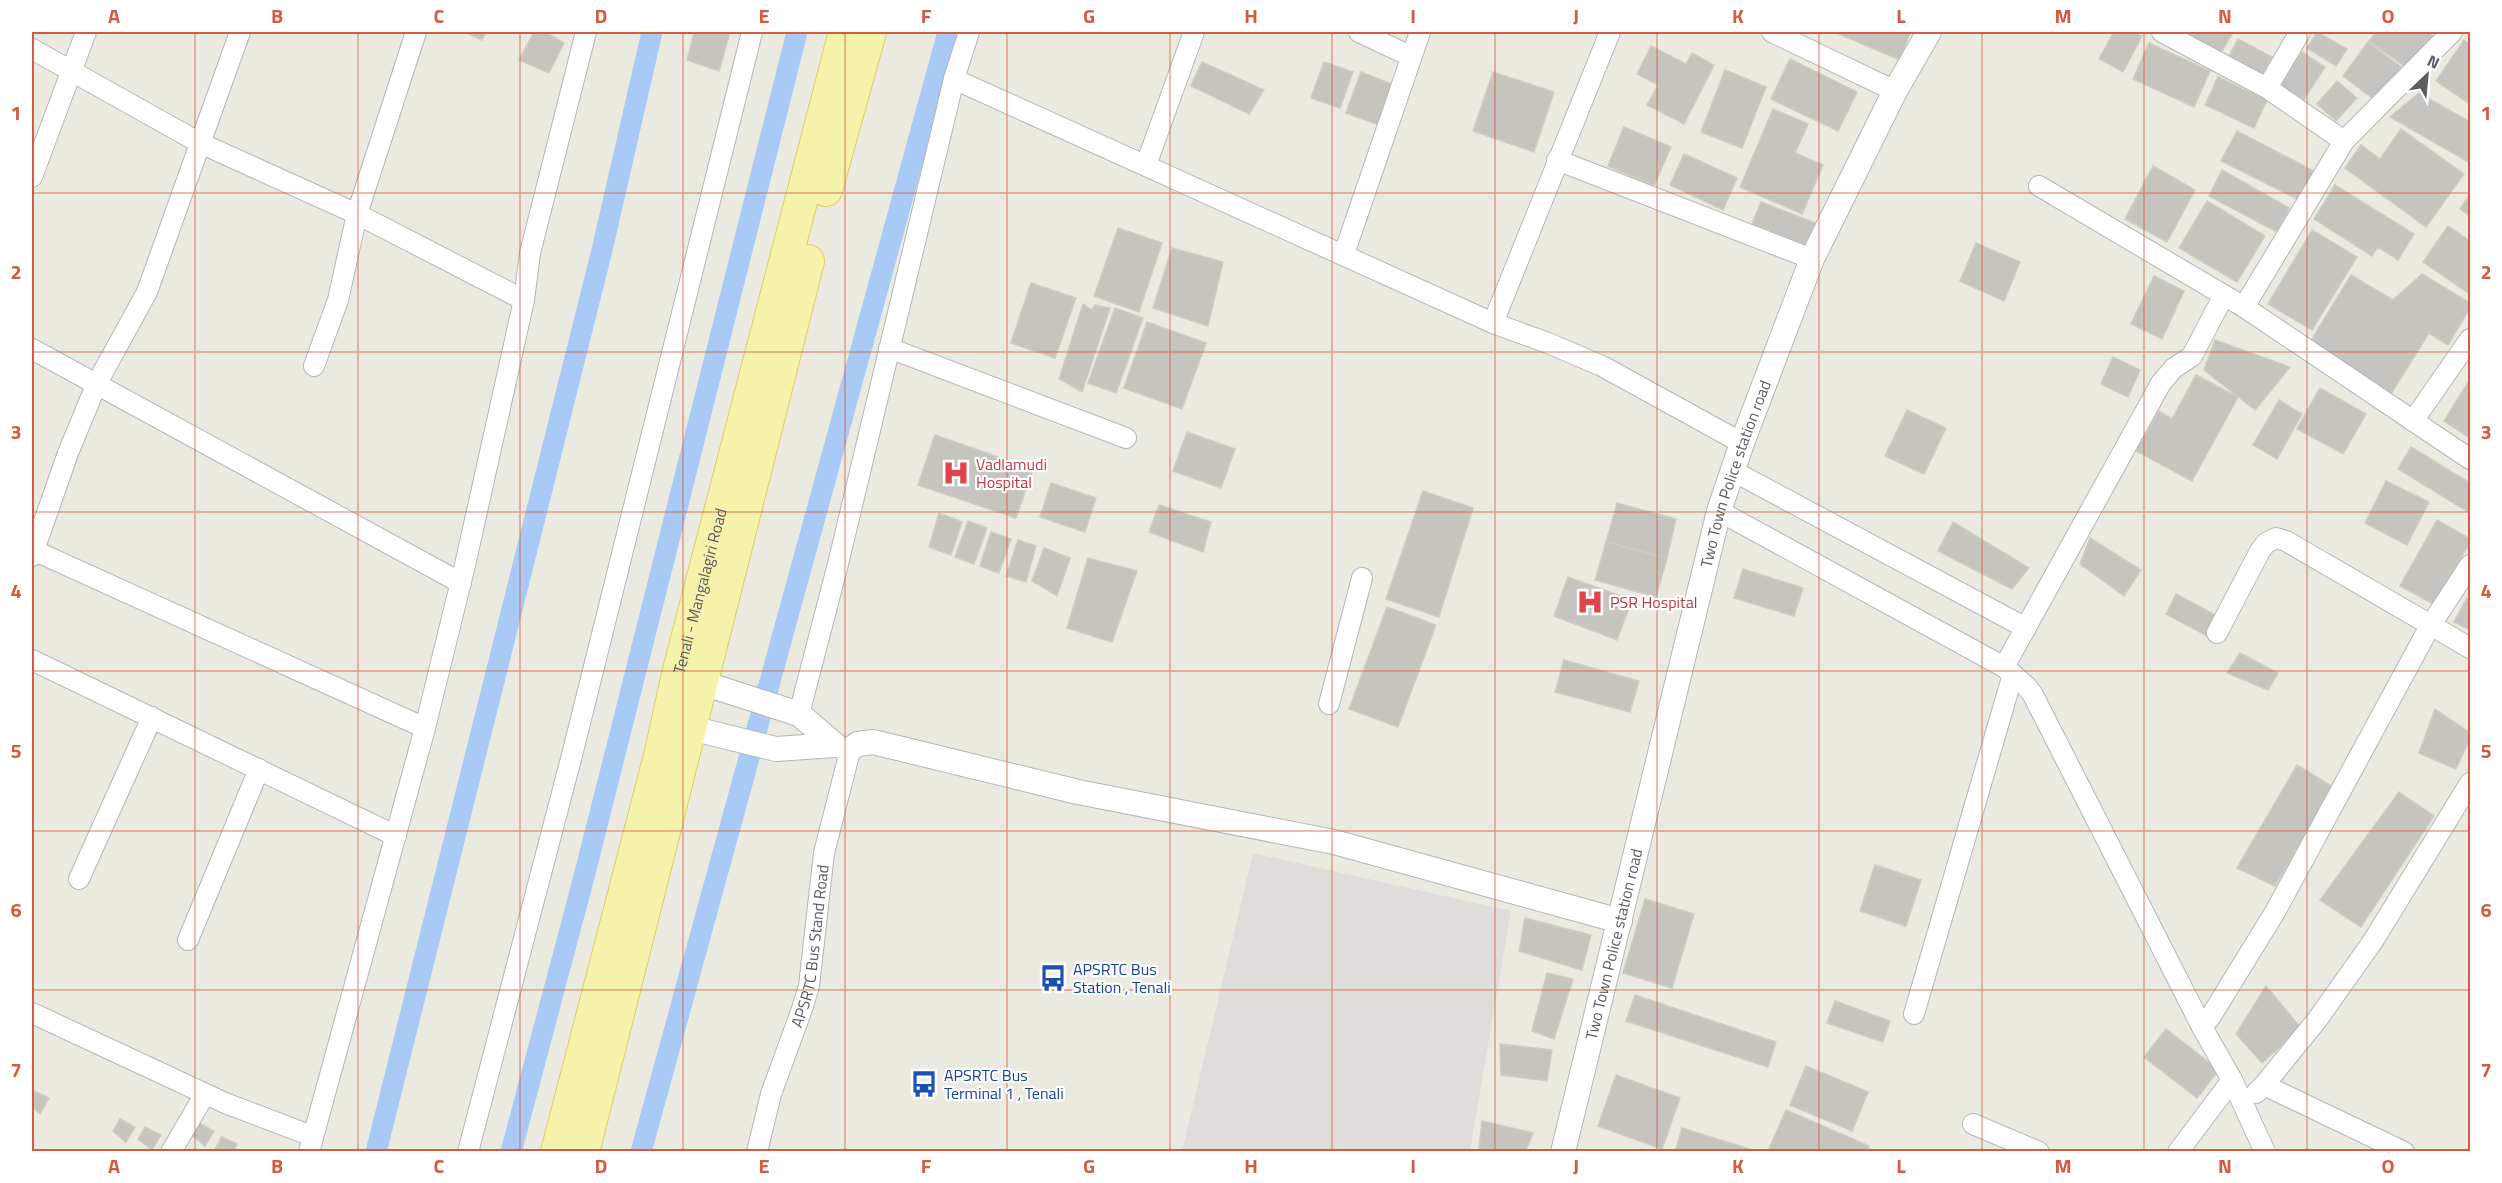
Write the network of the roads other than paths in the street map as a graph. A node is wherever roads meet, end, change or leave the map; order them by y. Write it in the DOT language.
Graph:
graph roads {
  1 [pos="86,32"];
  2 [pos="240,32"];
  3 [pos="416,32"];
  4 [pos="586,32"];
  5 [pos="752,32"];
  6 [pos="845,32"];
  7 [pos="870,32"];
  8 [pos="969,32"];
  9 [pos="1194,32"];
  10 [pos="1359,32"];
  11 [pos="1420,32"];
  12 [pos="1610,32"];
  13 [pos="1773,32"];
  14 [pos="1929,32"];
  15 [pos="2165,32"];
  16 [pos="2300,32"];
  17 [pos="2452,32"];
  18 [pos="32,49"];
  19 [pos="1410,56"];
  20 [pos="71,73"];
  21 [pos="954,79"];
  22 [pos="2267,88"];
  23 [pos="1895,91"];
  24 [pos="2344,141"];
  25 [pos="201,143"];
  26 [pos="1557,159"];
  27 [pos="1146,165"];
  28 [pos="32,177"];
  29 [pos="2039,186"];
  30 [pos="357,214"];
  31 [pos="1344,255"];
  32 [pos="1812,259"];
  33 [pos="2224,296"];
  34 [pos="524,300"];
  35 [pos="2244,307"];
  36 [pos="1492,323"];
  37 [pos="2470,339"];
  38 [pos="889,348"];
  39 [pos="32,349"];
  40 [pos="314,366"];
  41 [pos="97,383"];
  42 [pos="2413,421"];
  43 [pos="1126,438"];
  44 [pos="1742,443"];
  45 [pos="2470,459"];
  46 [pos="1733,471"];
  47 [pos="1719,511"];
  48 [pos="32,553"];
  49 [pos="2470,565"];
  50 [pos="1362,578"];
  51 [pos="461,583"];
  52 [pos="2430,626"];
  53 [pos="2024,632"];
  54 [pos="2217,633"];
  55 [pos="2470,648"];
  56 [pos="32,660"];
  57 [pos="2009,666"];
  58 [pos="697,681"];
  59 [pos="1329,704"];
  60 [pos="793,712"];
  61 [pos="152,717"];
  62 [pos="686,727"];
  63 [pos="425,728"];
  64 [pos="841,748"];
  65 [pos="259,769"];
  66 [pos="2470,783"];
  67 [pos="396,836"];
  68 [pos="79,879"];
  69 [pos="1620,921"];
  70 [pos="188,940"];
  71 [pos="32,1013"];
  72 [pos="1914,1014"];
  73 [pos="2202,1028"];
  74 [pos="2232,1080"];
  75 [pos="2264,1085"];
  76 [pos="205,1094"];
  77 [pos="2244,1105"];
  78 [pos="1973,1124"];
  79 [pos="311,1144"];
  80 [pos="1568,1150"];
  81 [pos="171,1152"];
  82 [pos="468,1152"];
  83 [pos="557,1152"];
  84 [pos="583,1152"];
  85 [pos="757,1152"];
  86 [pos="2040,1152"];
  87 [pos="2178,1152"];
  88 [pos="2265,1152"];
  89 [pos="2404,1152"];
  1 -- 20 [label="street"];
  2 -- 25 [label="street"];
  3 -- 30 [label="street"];
  4 -- 34 [label="street"];
  5 -- 82 [label="street"];
  6 -- 58 [label="main road, Tenali - Mangalagiri Road"];
  7 -- 58 [label="main road, Tenali - Mangalagiri Road"];
  8 -- 21 [label="street"];
  9 -- 27 [label="street"];
  10 -- 19 [label="street"];
  11 -- 19 [label="street"];
  12 -- 26 [label="street"];
  13 -- 23 [label="street"];
  14 -- 23 [label="street, Two Town Police station road"];
  15 -- 22 [label="street"];
  16 -- 22 [label="street"];
  17 -- 24 [label="street"];
  18 -- 20 [label="street"];
  19 -- 31 [label="street"];
  20 -- 25 [label="street"];
  20 -- 28 [label="street"];
  21 -- 27 [label="street"];
  21 -- 38 [label="street"];
  22 -- 24 [label="street"];
  23 -- 32 [label="street, Two Town Police station road"];
  24 -- 35 [label="street"];
  25 -- 30 [label="street"];
  25 -- 41 [label="street"];
  26 -- 32 [label="street"];
  26 -- 36 [label="street"];
  27 -- 31 [label="street"];
  29 -- 33 [label="street"];
  30 -- 34 [label="street"];
  30 -- 40 [label="street"];
  31 -- 36 [label="street"];
  32 -- 44 [label="street, Two Town Police station road"];
  33 -- 35 [label="street"];
  33 -- 53 [label="street"];
  34 -- 51 [label="street"];
  35 -- 42 [label="street"];
  36 -- 44 [label="street"];
  37 -- 42 [label="street"];
  38 -- 43 [label="street"];
  38 -- 60 [label="street"];
  39 -- 41 [label="street"];
  41 -- 48 [label="street"];
  41 -- 51 [label="street"];
  42 -- 45 [label="street"];
  44 -- 46 [label="street, Two Town Police station road"];
  46 -- 47 [label="street, Two Town Police station road"];
  46 -- 53 [label="street"];
  47 -- 57 [label="street"];
  47 -- 69 [label="street, Two Town Police station road"];
  48 -- 63 [label="street"];
  49 -- 52 [label="street"];
  50 -- 59 [label="street"];
  51 -- 63 [label="street"];
  52 -- 54 [label="street"];
  52 -- 55 [label="street"];
  52 -- 73 [label="street"];
  53 -- 57 [label="street"];
  56 -- 61 [label="street"];
  57 -- 72 [label="street"];
  57 -- 73 [label="street"];
  58 -- 60 [label="street"];
  58 -- 62 [label="main road, Tenali - Mangalagiri Road"];
  60 -- 64 [label="street"];
  61 -- 65 [label="street"];
  61 -- 68 [label="street"];
  62 -- 64 [label="street"];
  62 -- 83 [label="main road, Tenali - Mangalagiri Road"];
  62 -- 84 [label="main road, Tenali - Mangalagiri Road"];
  63 -- 67 [label="street"];
  64 -- 69 [label="street"];
  64 -- 85 [label="street, APSRTC Bus Stand Road"];
  65 -- 67 [label="street"];
  65 -- 70 [label="street"];
  66 -- 75 [label="street"];
  67 -- 79 [label="street"];
  69 -- 80 [label="street, Two Town Police station road"];
  71 -- 76 [label="street"];
  73 -- 74 [label="street"];
  74 -- 77 [label="street"];
  74 -- 87 [label="street"];
  75 -- 77 [label="street"];
  75 -- 89 [label="street"];
  76 -- 79 [label="street"];
  76 -- 81 [label="street"];
  77 -- 88 [label="street"];
  78 -- 86 [label="street"];
}
